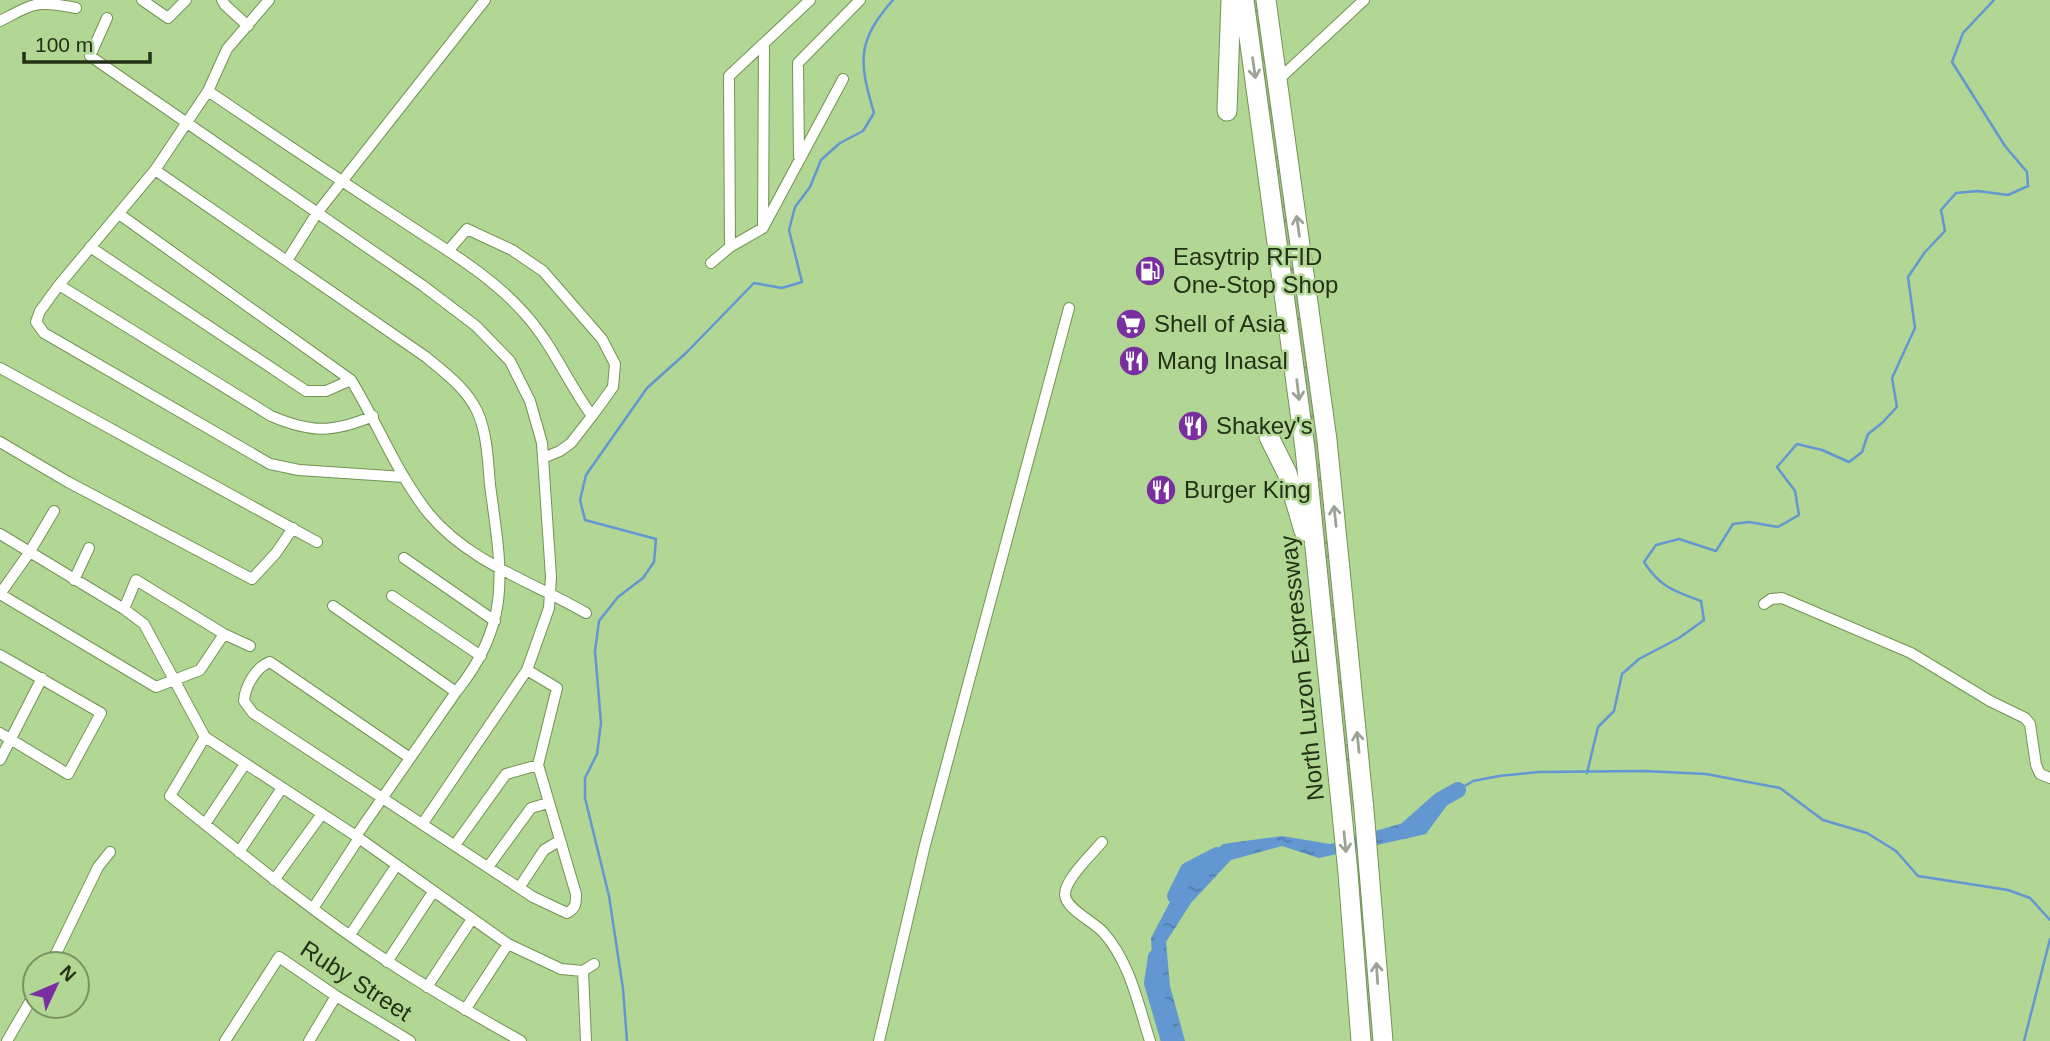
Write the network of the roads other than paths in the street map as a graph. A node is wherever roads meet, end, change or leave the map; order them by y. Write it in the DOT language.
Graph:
graph roads {
  1 [pos="142,0"];
  2 [pos="186,0"];
  3 [pos="222,0"];
  4 [pos="269,0"];
  5 [pos="485,0"];
  6 [pos="810,0"];
  7 [pos="860,0"];
  8 [pos="1231,0"];
  9 [pos="1244,0"];
  10 [pos="1266,0"];
  11 [pos="1364,0"];
  12 [pos="76,8"];
  13 [pos="107,18"];
  14 [pos="0,22"];
  15 [pos="248,26"];
  16 [pos="764,43"];
  17 [pos="843,79"];
  18 [pos="1277,81"];
  19 [pos="208,91"];
  20 [pos="1227,111"];
  21 [pos="187,124"];
  22 [pos="799,157"];
  23 [pos="155,170"];
  24 [pos="342,181"];
  25 [pos="317,213"];
  26 [pos="119,214"];
  27 [pos="763,228"];
  28 [pos="90,247"];
  29 [pos="730,247"];
  30 [pos="448,251"];
  31 [pos="288,259"];
  32 [pos="711,263"];
  33 [pos="59,285"];
  34 [pos="1069,308"];
  35 [pos="0,368"];
  36 [pos="351,380"];
  37 [pos="373,416"];
  38 [pos="592,416"];
  39 [pos="1269,437"];
  40 [pos="0,442"];
  41 [pos="543,458"];
  42 [pos="404,477"];
  43 [pos="54,511"];
  44 [pos="293,528"];
  45 [pos="0,534"];
  46 [pos="317,542"];
  47 [pos="89,548"];
  48 [pos="29,553"];
  49 [pos="404,558"];
  50 [pos="501,571"];
  51 [pos="74,580"];
  52 [pos="550,592"];
  53 [pos="392,596"];
  54 [pos="1764,604"];
  55 [pos="333,606"];
  56 [pos="124,609"];
  57 [pos="586,613"];
  58 [pos="495,621"];
  59 [pos="224,634"];
  60 [pos="250,646"];
  61 [pos="0,655"];
  62 [pos="481,656"];
  63 [pos="527,670"];
  64 [pos="42,678"];
  65 [pos="173,681"];
  66 [pos="1330,691"];
  67 [pos="456,692"];
  68 [pos="0,733"];
  69 [pos="205,737"];
  70 [pos="11,740"];
  71 [pos="410,758"];
  72 [pos="0,760"];
  73 [pos="245,764"];
  74 [pos="538,765"];
  75 [pos="2050,778"];
  76 [pos="282,788"];
  77 [pos="382,797"];
  78 [pos="548,803"];
  79 [pos="322,814"];
  80 [pos="423,823"];
  81 [pos="205,824"];
  82 [pos="357,837"];
  83 [pos="559,841"];
  84 [pos="1102,842"];
  85 [pos="455,845"];
  86 [pos="110,852"];
  87 [pos="239,852"];
  88 [pos="396,866"];
  89 [pos="488,867"];
  90 [pos="274,880"];
  91 [pos="519,888"];
  92 [pos="433,892"];
  93 [pos="314,907"];
  94 [pos="472,919"];
  95 [pos="350,935"];
  96 [pos="509,944"];
  97 [pos="58,950"];
  98 [pos="387,962"];
  99 [pos="594,964"];
  100 [pos="583,971"];
  101 [pos="427,987"];
  102 [pos="336,996"];
  103 [pos="465,1010"];
  104 [pos="21,1017"];
  105 [pos="7,1041"];
  106 [pos="225,1041"];
  107 [pos="309,1041"];
  108 [pos="410,1041"];
  109 [pos="521,1041"];
  110 [pos="586,1041"];
  111 [pos="879,1041"];
  112 [pos="1150,1041"];
  113 [pos="1361,1041"];
  114 [pos="1383,1041"];
  1 -- 2 [label="street"];
  3 -- 15 [label="street"];
  4 -- 15 [label="street"];
  5 -- 24 [label="street"];
  6 -- 16 [label="street"];
  7 -- 22 [label="street"];
  8 -- 20 [label="highway"];
  9 -- 66 [label="highway, North Luzon Expressway, one-way"];
  10 -- 18 [label="highway, North Luzon Expressway"];
  11 -- 18 [label="street"];
  12 -- 14 [label="street"];
  13 -- 21 [label="street"];
  15 -- 19 [label="street"];
  16 -- 27 [label="street"];
  16 -- 29 [label="street"];
  17 -- 22 [label="street"];
  114 -- 18 [label="highway, North Luzon Expressway, one-way"];
  19 -- 21 [label="street"];
  19 -- 24 [label="street"];
  21 -- 23 [label="street"];
  21 -- 25 [label="street"];
  22 -- 27 [label="street"];
  23 -- 26 [label="street"];
  23 -- 31 [label="street"];
  24 -- 25 [label="street"];
  24 -- 30 [label="street"];
  25 -- 31 [label="street"];
  25 -- 41 [label="street"];
  26 -- 28 [label="street"];
  26 -- 36 [label="street"];
  27 -- 29 [label="street"];
  28 -- 33 [label="street"];
  28 -- 36 [label="street"];
  29 -- 32 [label="street"];
  30 -- 38 [label="street"];
  30 -- 38 [label="street"];
  31 -- 50 [label="street"];
  33 -- 37 [label="street"];
  33 -- 42 [label="street"];
  34 -- 111 [label="street"];
  35 -- 44 [label="street"];
  36 -- 37 [label="street"];
  37 -- 42 [label="street"];
  38 -- 41 [label="street"];
  39 -- 66 [label="highway"];
  40 -- 44 [label="street"];
  41 -- 52 [label="street"];
  42 -- 50 [label="street"];
  43 -- 48 [label="street"];
  44 -- 46 [label="street"];
  45 -- 48 [label="street"];
  47 -- 51 [label="street"];
  48 -- 51 [label="street"];
  48 -- 65 [label="street"];
  49 -- 58 [label="street"];
  50 -- 52 [label="street"];
  50 -- 58 [label="street"];
  51 -- 56 [label="street"];
  52 -- 57 [label="street"];
  52 -- 63 [label="street"];
  53 -- 62 [label="street"];
  54 -- 75 [label="street"];
  55 -- 67 [label="street"];
  56 -- 59 [label="street"];
  56 -- 65 [label="street"];
  58 -- 62 [label="street"];
  59 -- 60 [label="street"];
  59 -- 65 [label="street"];
  61 -- 64 [label="street"];
  62 -- 67 [label="street"];
  63 -- 74 [label="street"];
  63 -- 80 [label="street"];
  64 -- 70 [label="street"];
  64 -- 70 [label="street"];
  65 -- 69 [label="street"];
  66 -- 113 [label="highway, North Luzon Expressway, one-way"];
  67 -- 71 [label="street"];
  68 -- 70 [label="street"];
  69 -- 73 [label="street"];
  69 -- 81 [label="street"];
  70 -- 72 [label="street"];
  71 -- 77 [label="street"];
  71 -- 77 [label="street"];
  73 -- 76 [label="street"];
  73 -- 81 [label="street"];
  74 -- 78 [label="street"];
  74 -- 85 [label="street"];
  76 -- 79 [label="street"];
  76 -- 87 [label="street"];
  77 -- 80 [label="street"];
  77 -- 82 [label="street"];
  78 -- 83 [label="street"];
  78 -- 89 [label="street"];
  79 -- 82 [label="street"];
  79 -- 90 [label="street"];
  80 -- 85 [label="street"];
  81 -- 87 [label="street"];
  82 -- 88 [label="street"];
  82 -- 93 [label="street"];
  83 -- 91 [label="street"];
  83 -- 91 [label="street"];
  84 -- 112 [label="street"];
  85 -- 89 [label="street"];
  86 -- 97 [label="street"];
  87 -- 90 [label="street"];
  88 -- 92 [label="street"];
  88 -- 95 [label="street"];
  89 -- 91 [label="street"];
  90 -- 93 [label="street"];
  92 -- 94 [label="street"];
  92 -- 98 [label="street"];
  93 -- 95 [label="street"];
  94 -- 96 [label="street"];
  94 -- 101 [label="street"];
  95 -- 98 [label="street"];
  96 -- 100 [label="street"];
  96 -- 103 [label="street"];
  98 -- 101 [label="street"];
  99 -- 100 [label="street"];
  100 -- 110 [label="street"];
  101 -- 103 [label="street"];
  102 -- 106 [label="street, Ruby Street"];
  102 -- 107 [label="street"];
  102 -- 108 [label="street, Ruby Street"];
  103 -- 109 [label="street"];
  104 -- 105 [label="street"];
}
